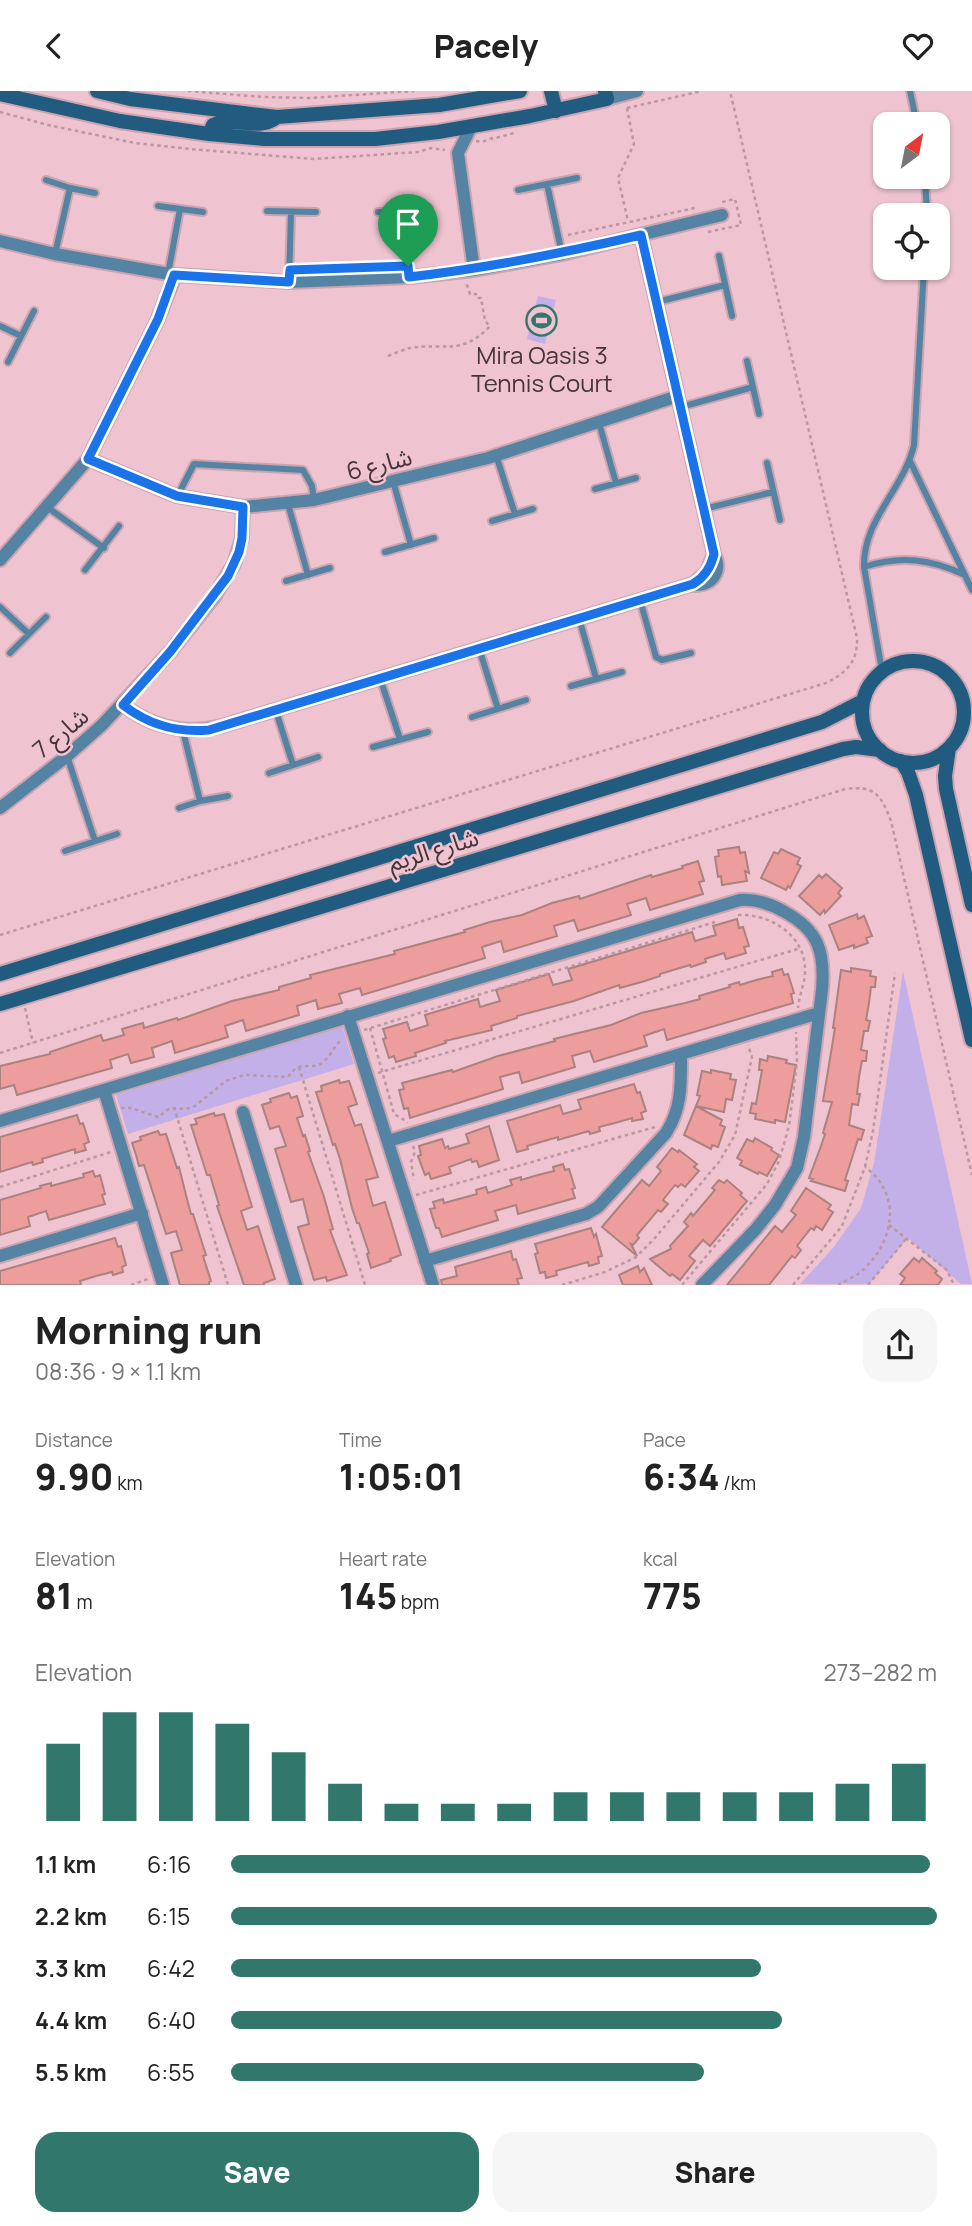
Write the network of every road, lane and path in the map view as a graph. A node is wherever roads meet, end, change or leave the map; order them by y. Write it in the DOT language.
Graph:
graph roads {
  1 [pos="97,91"];
  2 [pos="188,91"];
  3 [pos="414,91"];
  4 [pos="520,91"];
  5 [pos="551,91"];
  6 [pos="637,91"];
  7 [pos="910,91"];
  8 [pos="0,94"];
  9 [pos="606,95"];
  10 [pos="464,96"];
  11 [pos="442,98"];
  12 [pos="192,107"];
  13 [pos="627,108"];
  14 [pos="556,111"];
  15 [pos="914,112"];
  16 [pos="277,117"];
  17 [pos="120,121"];
  18 [pos="471,127"];
  19 [pos="438,132"];
  20 [pos="209,134"];
  21 [pos="458,153"];
  22 [pos="577,178"];
  23 [pos="46,180"];
  24 [pos="547,184"];
  25 [pos="70,188"];
  26 [pos="518,190"];
  27 [pos="95,193"];
  28 [pos="158,206"];
  29 [pos="429,208"];
  30 [pos="180,209"];
  31 [pos="267,211"];
  32 [pos="202,212"];
  33 [pos="316,212"];
  34 [pos="378,212"];
  35 [pos="402,212"];
  36 [pos="291,213"];
  37 [pos="722,215"];
  38 [pos="628,221"];
  39 [pos="641,235"];
  40 [pos="0,241"];
  41 [pos="55,254"];
  42 [pos="562,254"];
  43 [pos="719,256"];
  44 [pos="468,270"];
  45 [pos="171,275"];
  46 [pos="409,277"];
  47 [pos="923,280"];
  48 [pos="289,282"];
  49 [pos="725,285"];
  50 [pos="657,302"];
  51 [pos="34,311"];
  52 [pos="732,316"];
  53 [pos="0,326"];
  54 [pos="21,336"];
  55 [pos="388,356"];
  56 [pos="747,361"];
  57 [pos="8,362"];
  58 [pos="753,387"];
  59 [pos="679,402"];
  60 [pos="760,414"];
  61 [pos="599,423"];
  62 [pos="496,456"];
  63 [pos="88,459"];
  64 [pos="910,461"];
  65 [pos="767,463"];
  66 [pos="636,478"];
  67 [pos="393,481"];
  68 [pos="616,483"];
  69 [pos="595,489"];
  70 [pos="773,492"];
  71 [pos="177,496"];
  72 [pos="314,500"];
  73 [pos="288,504"];
  74 [pos="47,507"];
  75 [pos="243,507"];
  76 [pos="533,509"];
  77 [pos="704,509"];
  78 [pos="515,514"];
  79 [pos="780,520"];
  80 [pos="492,521"];
  81 [pos="119,526"];
  82 [pos="434,538"];
  83 [pos="411,545"];
  84 [pos="104,548"];
  85 [pos="385,552"];
  86 [pos="0,560"];
  87 [pos="864,567"];
  88 [pos="330,568"];
  89 [pos="85,571"];
  90 [pos="308,575"];
  91 [pos="965,575"];
  92 [pos="286,581"];
  93 [pos="972,590"];
  94 [pos="640,600"];
  95 [pos="0,607"];
  96 [pos="46,617"];
  97 [pos="579,618"];
  98 [pos="29,634"];
  99 [pos="479,648"];
  100 [pos="10,653"];
  101 [pos="691,653"];
  102 [pos="882,671"];
  103 [pos="622,672"];
  104 [pos="380,678"];
  105 [pos="596,678"];
  106 [pos="571,686"];
  107 [pos="526,700"];
  108 [pos="863,701"];
  109 [pos="123,705"];
  110 [pos="498,709"];
  111 [pos="276,711"];
  112 [pos="472,717"];
  113 [pos="183,731"];
  114 [pos="428,732"];
  115 [pos="400,739"];
  116 [pos="373,747"];
  117 [pos="948,748"];
  118 [pos="880,750"];
  119 [pos="67,756"];
  120 [pos="318,757"];
  121 [pos="901,761"];
  122 [pos="293,765"];
  123 [pos="269,773"];
  124 [pos="228,796"];
  125 [pos="200,801"];
  126 [pos="0,808"];
  127 [pos="178,808"];
  128 [pos="117,834"];
  129 [pos="95,841"];
  130 [pos="65,851"];
  131 [pos="972,905"];
  132 [pos="817,943"];
  133 [pos="800,948"];
  134 [pos="0,974"];
  135 [pos="895,974"];
  136 [pos="0,1004"];
  137 [pos="819,1013"];
  138 [pos="348,1016"];
  139 [pos="797,1020"];
  140 [pos="370,1028"];
  141 [pos="354,1034"];
  142 [pos="745,1037"];
  143 [pos="972,1040"];
  144 [pos="681,1055"];
  145 [pos="299,1066"];
  146 [pos="382,1072"];
  147 [pos="368,1076"];
  148 [pos="104,1090"];
  149 [pos="174,1107"];
  150 [pos="111,1111"];
  151 [pos="243,1112"];
  152 [pos="0,1121"];
  153 [pos="673,1122"];
  154 [pos="410,1134"];
  155 [pos="388,1140"];
  156 [pos="122,1149"];
  157 [pos="865,1167"];
  158 [pos="415,1183"];
  159 [pos="0,1187"];
  160 [pos="406,1198"];
  161 [pos="142,1213"];
  162 [pos="889,1225"];
  163 [pos="906,1239"];
  164 [pos="0,1256"];
  165 [pos="425,1261"];
  166 [pos="161,1280"];
  167 [pos="131,1285"];
  168 [pos="228,1285"];
  169 [pos="296,1285"];
  170 [pos="365,1285"];
  171 [pos="433,1285"];
  172 [pos="562,1285"];
  173 [pos="682,1285"];
  174 [pos="702,1285"];
  175 [pos="793,1285"];
  176 [pos="838,1285"];
  177 [pos="868,1285"];
  178 [pos="954,1285"];
  1 -- 12 [label="street"];
  2 -- 3 [label="path"];
  4 -- 10 [label="street"];
  5 -- 14 [label="street"];
  6 -- 9 [label="street"];
  7 -- 15 [label="lane"];
  8 -- 17 [label="street"];
  9 -- 14 [label="street"];
  10 -- 11 [label="street"];
  11 -- 16 [label="street"];
  12 -- 16 [label="street"];
  12 -- 17 [label="street"];
  13 -- 38 [label="path"];
  14 -- 18 [label="street"];
  16 -- 20 [label="street"];
  17 -- 20 [label="street"];
  18 -- 19 [label="street"];
  18 -- 21 [label="street"];
  19 -- 20 [label="street"];
  19 -- 21 [label="street"];
  21 -- 44 [label="street"];
  22 -- 24 [label="lane"];
  23 -- 25 [label="lane"];
  24 -- 26 [label="lane"];
  24 -- 42 [label="lane"];
  25 -- 27 [label="lane"];
  25 -- 41 [label="lane"];
  28 -- 30 [label="lane"];
  29 -- 35 [label="lane"];
  30 -- 32 [label="lane"];
  30 -- 45 [label="lane"];
  31 -- 36 [label="lane"];
  33 -- 36 [label="lane"];
  34 -- 35 [label="lane"];
  35 -- 46 [label="lane"];
  36 -- 48 [label="lane"];
  37 -- 39 [label="street"];
  39 -- 42 [label="street"];
  39 -- 50 [label="street"];
  40 -- 41 [label="street"];
  41 -- 45 [label="street"];
  42 -- 44 [label="street"];
  43 -- 49 [label="lane"];
  44 -- 46 [label="street"];
  44 -- 55 [label="path"];
  45 -- 48 [label="street"];
  45 -- 63 [label="street"];
  46 -- 48 [label="street"];
  47 -- 64 [label="lane"];
  49 -- 50 [label="lane"];
  49 -- 52 [label="lane"];
  50 -- 59 [label="street"];
  51 -- 54 [label="lane"];
  53 -- 54 [label="lane"];
  54 -- 57 [label="lane"];
  56 -- 58 [label="lane"];
  58 -- 59 [label="lane"];
  58 -- 60 [label="lane"];
  59 -- 61 [label="street, شارع 6"];
  59 -- 77 [label="street"];
  61 -- 62 [label="street, شارع 6"];
  61 -- 68 [label="lane"];
  62 -- 67 [label="street, شارع 6"];
  62 -- 78 [label="lane"];
  63 -- 71 [label="street, شارع 6"];
  63 -- 74 [label="street"];
  64 -- 87 [label="lane"];
  64 -- 91 [label="lane"];
  65 -- 70 [label="lane"];
  66 -- 68 [label="lane"];
  67 -- 72 [label="street, شارع 6"];
  67 -- 83 [label="lane"];
  68 -- 69 [label="lane"];
  70 -- 77 [label="lane"];
  70 -- 79 [label="lane"];
  71 -- 72 [label="lane"];
  71 -- 75 [label="street, شارع 6"];
  72 -- 73 [label="street, شارع 6"];
  73 -- 75 [label="street, شارع 6"];
  73 -- 90 [label="lane"];
  74 -- 84 [label="lane"];
  74 -- 86 [label="street"];
  75 -- 109 [label="street, شارع 7"];
  76 -- 78 [label="lane"];
  77 -- 94 [label="street"];
  78 -- 80 [label="lane"];
  81 -- 84 [label="lane"];
  82 -- 83 [label="lane"];
  83 -- 85 [label="lane"];
  84 -- 89 [label="lane"];
  87 -- 91 [label="lane"];
  87 -- 102 [label="lane"];
  88 -- 90 [label="lane"];
  90 -- 92 [label="lane"];
  91 -- 93 [label="lane"];
  94 -- 97 [label="street"];
  94 -- 101 [label="lane"];
  95 -- 98 [label="lane"];
  96 -- 98 [label="lane"];
  97 -- 99 [label="street"];
  97 -- 105 [label="lane"];
  98 -- 100 [label="lane"];
  99 -- 104 [label="street"];
  99 -- 110 [label="lane"];
  102 -- 108 [label="street"];
  102 -- 117 [label="street"];
  103 -- 105 [label="lane"];
  104 -- 111 [label="street"];
  104 -- 115 [label="lane"];
  105 -- 106 [label="lane"];
  107 -- 110 [label="lane"];
  108 -- 118 [label="street"];
  108 -- 134 [label="street, شارع الريم"];
  109 -- 113 [label="street"];
  109 -- 119 [label="street, شارع 7"];
  110 -- 112 [label="lane"];
  111 -- 113 [label="street"];
  111 -- 122 [label="lane"];
  113 -- 125 [label="lane"];
  114 -- 115 [label="lane"];
  115 -- 116 [label="lane"];
  117 -- 121 [label="street"];
  117 -- 131 [label="street"];
  118 -- 121 [label="street"];
  118 -- 136 [label="street, شارع الريم"];
  119 -- 126 [label="street, شارع 7"];
  119 -- 129 [label="lane"];
  120 -- 122 [label="lane"];
  121 -- 143 [label="street"];
  122 -- 123 [label="lane"];
  124 -- 125 [label="lane"];
  125 -- 127 [label="lane"];
  128 -- 129 [label="lane"];
  129 -- 130 [label="lane"];
  132 -- 133 [label="path"];
  132 -- 137 [label="street"];
  132 -- 138 [label="street"];
  133 -- 139 [label="path"];
  133 -- 140 [label="path"];
  133 -- 146 [label="path"];
  135 -- 157 [label="path"];
  137 -- 139 [label="street"];
  137 -- 174 [label="street"];
  138 -- 141 [label="street"];
  138 -- 148 [label="street"];
  139 -- 142 [label="street"];
  139 -- 173 [label="path"];
  140 -- 141 [label="path"];
  140 -- 146 [label="path"];
  141 -- 145 [label="path"];
  141 -- 147 [label="street"];
  142 -- 144 [label="street"];
  142 -- 172 [label="path"];
  144 -- 153 [label="street"];
  144 -- 154 [label="street"];
  145 -- 149 [label="path"];
  145 -- 170 [label="path"];
  146 -- 147 [label="path"];
  146 -- 154 [label="path"];
  147 -- 155 [label="street"];
  148 -- 150 [label="street"];
  148 -- 152 [label="street"];
  149 -- 150 [label="path"];
  149 -- 168 [label="path"];
  150 -- 156 [label="street"];
  151 -- 169 [label="street"];
  153 -- 160 [label="path"];
  153 -- 165 [label="street"];
  154 -- 155 [label="street"];
  154 -- 158 [label="path"];
  155 -- 160 [label="street"];
  156 -- 159 [label="path"];
  156 -- 161 [label="street"];
  157 -- 162 [label="path"];
  157 -- 175 [label="path"];
  160 -- 165 [label="street"];
  161 -- 164 [label="street"];
  161 -- 166 [label="street"];
  162 -- 163 [label="path"];
  162 -- 176 [label="path"];
  163 -- 177 [label="path"];
  163 -- 178 [label="path"];
  165 -- 171 [label="street"];
  166 -- 167 [label="path"];
}
